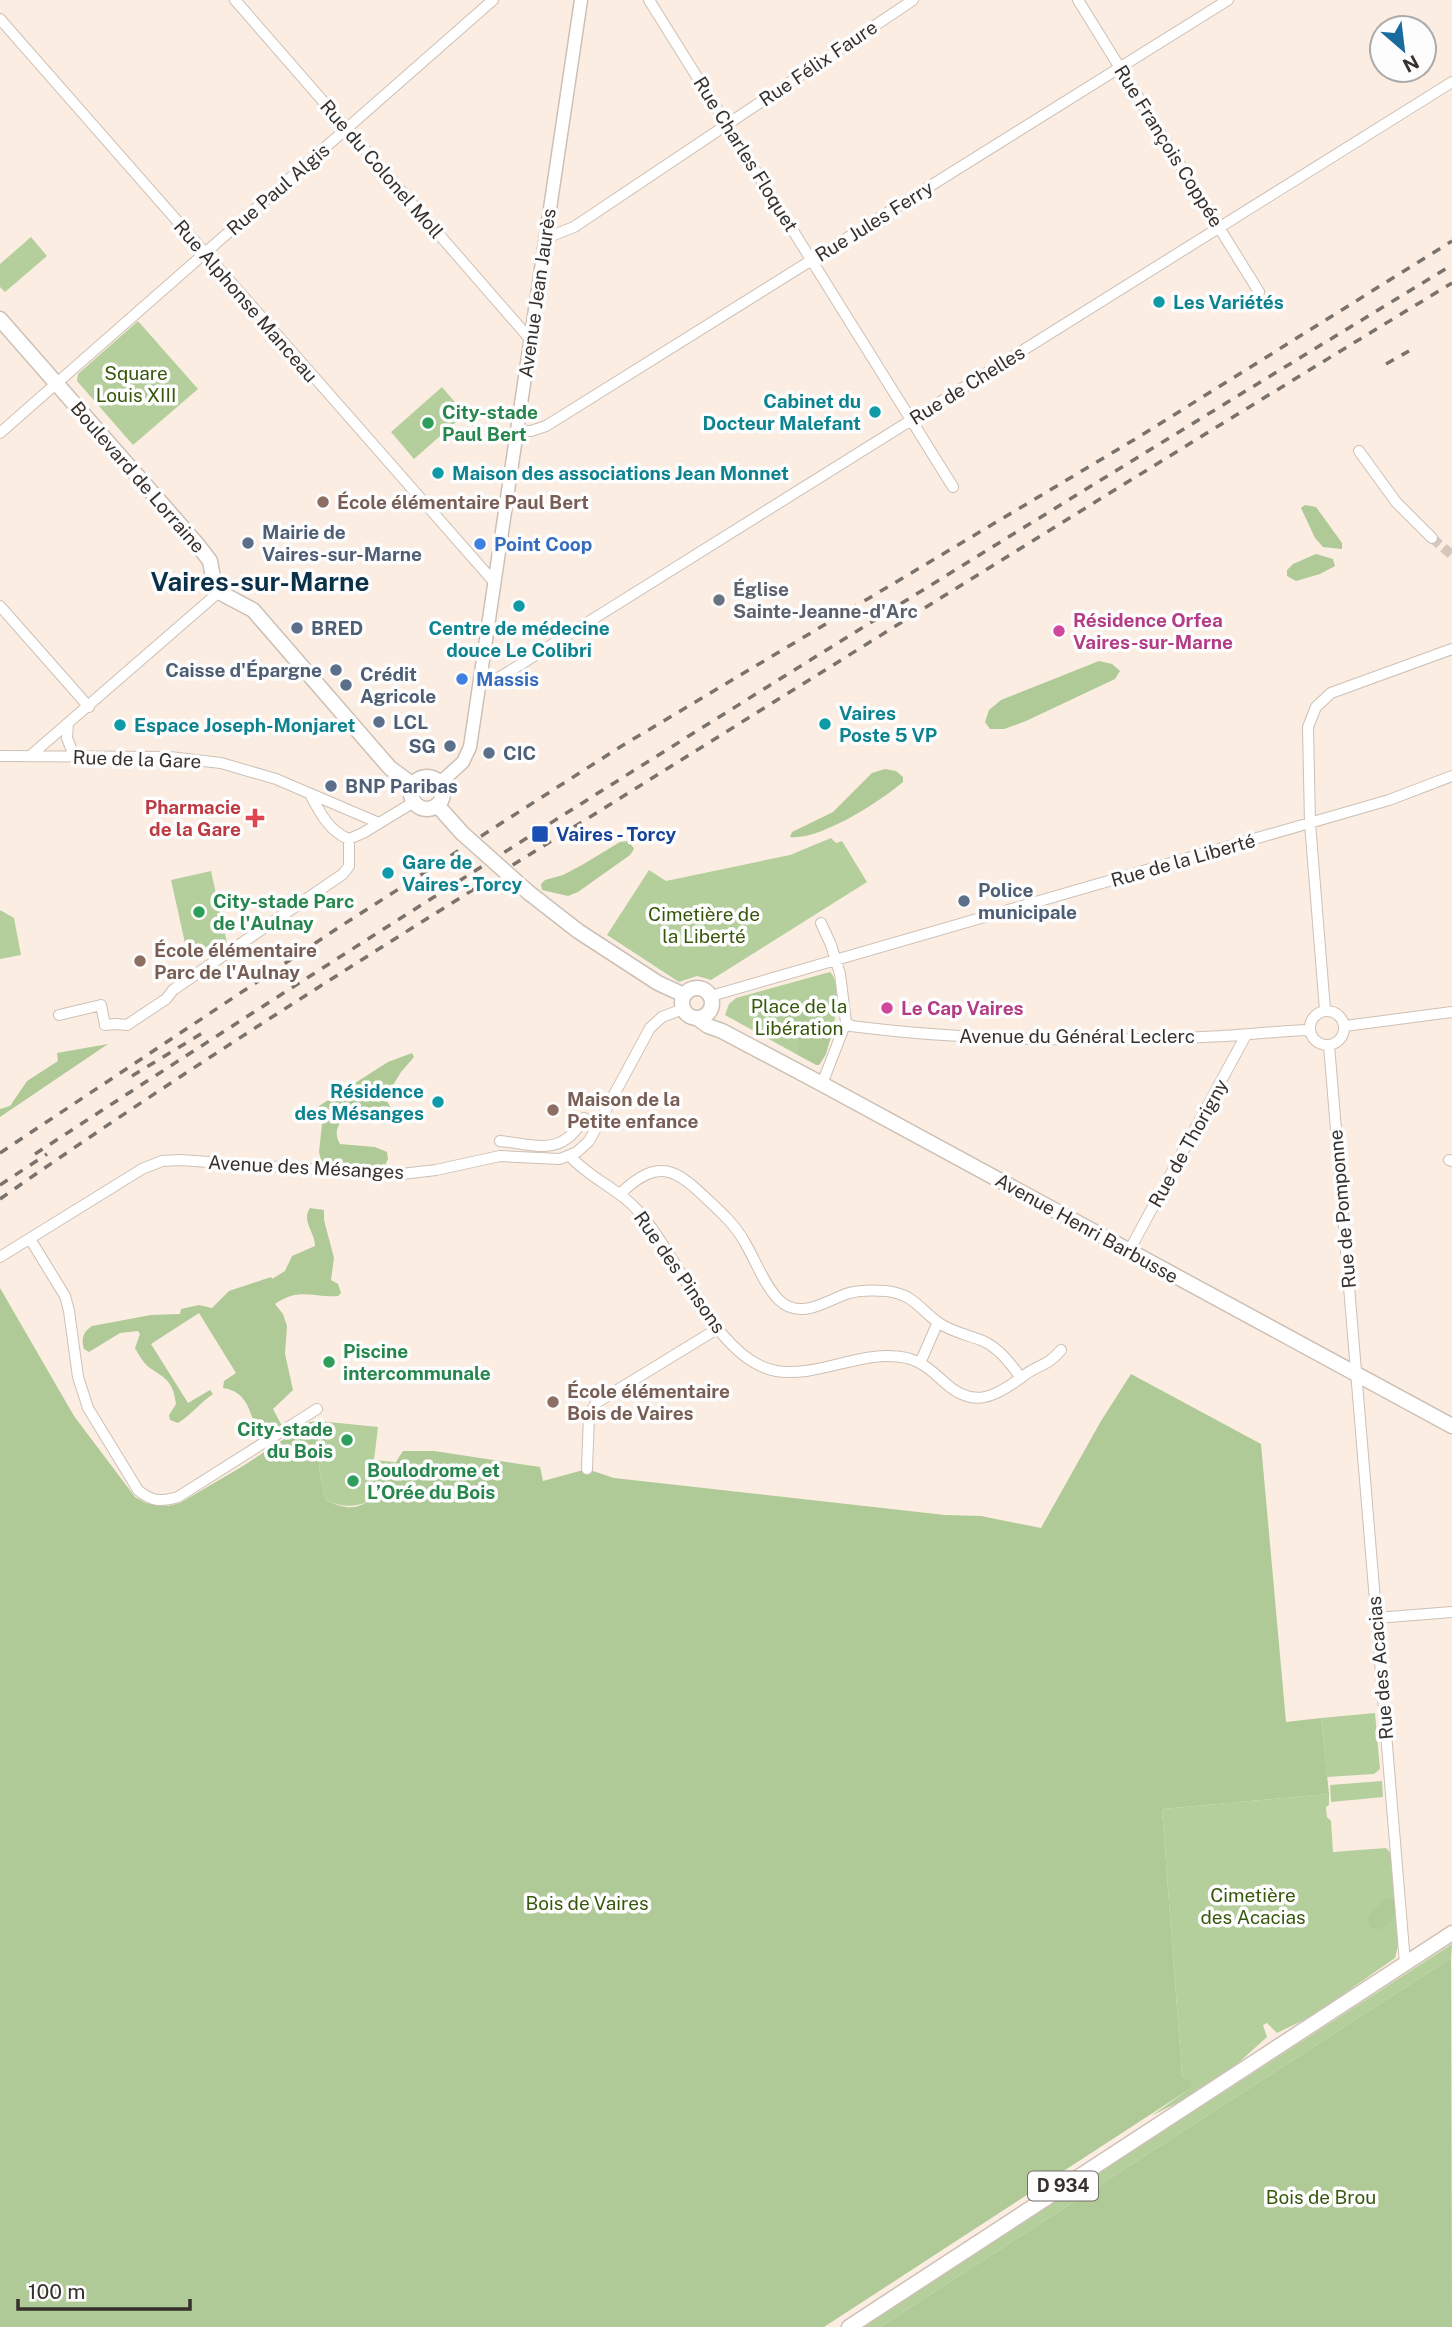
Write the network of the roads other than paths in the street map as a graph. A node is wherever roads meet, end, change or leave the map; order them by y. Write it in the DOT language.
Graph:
graph roads {
  1 [pos="235,0"];
  2 [pos="493,0"];
  3 [pos="580,0"];
  4 [pos="649,0"];
  5 [pos="913,0"];
  6 [pos="1078,0"];
  7 [pos="1228,0"];
  8 [pos="0,19"];
  9 [pos="1120,67"];
  10 [pos="1452,82"];
  11 [pos="727,124"];
  12 [pos="346,128"];
  13 [pos="1220,227"];
  14 [pos="546,238"];
  15 [pos="205,253"];
  16 [pos="812,260"];
  17 [pos="1259,292"];
  18 [pos="0,319"];
  19 [pos="530,339"];
  20 [pos="56,383"];
  21 [pos="912,420"];
  22 [pos="517,431"];
  23 [pos="0,433"];
  24 [pos="1359,451"];
  25 [pos="953,486"];
  26 [pos="1432,538"];
  27 [pos="494,582"];
  28 [pos="219,592"];
  29 [pos="0,606"];
  30 [pos="1452,649"];
  31 [pos="479,681"];
  32 [pos="89,706"];
  33 [pos="68,723"];
  34 [pos="30,755"];
  35 [pos="0,756"];
  36 [pos="74,756"];
  37 [pos="1452,776"];
  38 [pos="440,783"];
  39 [pos="413,785"];
  40 [pos="310,796"];
  41 [pos="414,802"];
  42 [pos="438,805"];
  43 [pos="379,823"];
  44 [pos="1310,823"];
  45 [pos="349,839"];
  46 [pos="821,923"];
  47 [pos="836,960"];
  48 [pos="683,1002"];
  49 [pos="711,1003"];
  50 [pos="1325,1010"];
  51 [pos="1452,1012"];
  52 [pos="59,1015"];
  53 [pos="697,1018"];
  54 [pos="846,1022"];
  55 [pos="1345,1026"];
  56 [pos="1310,1030"];
  57 [pos="722,1031"];
  58 [pos="1247,1035"];
  59 [pos="1329,1045"];
  60 [pos="822,1084"];
  61 [pos="597,1124"];
  62 [pos="500,1140"];
  63 [pos="570,1156"];
  64 [pos="621,1193"];
  65 [pos="30,1239"];
  66 [pos="1129,1251"];
  67 [pos="0,1257"];
  68 [pos="938,1322"];
  69 [pos="717,1329"];
  70 [pos="1061,1350"];
  71 [pos="920,1363"];
  72 [pos="1355,1373"];
  73 [pos="1021,1378"];
  74 [pos="317,1409"];
  75 [pos="1452,1426"];
  76 [pos="587,1469"];
  77 [pos="1452,1612"];
  78 [pos="1376,1618"];
  79 [pos="1452,1933"];
  80 [pos="1405,1963"];
  81 [pos="849,2327"];
  1 -- 12 [label="street, Rue du Colonel Moll"];
  2 -- 12 [label="street, Rue Paul Algis"];
  3 -- 14 [label="street, Avenue Jean Jaurès"];
  4 -- 11 [label="street, Rue Charles Floquet"];
  5 -- 11 [label="street, Rue Félix Faure"];
  6 -- 9 [label="street, Rue François Coppée"];
  7 -- 9 [label="street, Rue Jules Ferry"];
  8 -- 15 [label="street, Rue Alphonse Manceau"];
  9 -- 13 [label="street, Rue François Coppée"];
  9 -- 16 [label="street, Rue Jules Ferry"];
  10 -- 13 [label="street, Rue de Chelles"];
  11 -- 14 [label="street, Rue Félix Faure"];
  11 -- 16 [label="street, Rue Charles Floquet"];
  12 -- 15 [label="street, Rue Paul Algis"];
  12 -- 19 [label="street, Rue du Colonel Moll"];
  13 -- 17 [label="street, Rue François Coppée"];
  13 -- 21 [label="street, Rue de Chelles"];
  14 -- 19 [label="street, Avenue Jean Jaurès"];
  15 -- 20 [label="street, Rue Paul Algis"];
  15 -- 27 [label="street, Rue Alphonse Manceau"];
  16 -- 21 [label="street, Rue Charles Floquet"];
  16 -- 22 [label="street, Rue Jules Ferry"];
  18 -- 20 [label="main road, Boulevard de Lorraine"];
  19 -- 22 [label="street, Avenue Jean Jaurès"];
  20 -- 23 [label="street, Rue Paul Algis"];
  20 -- 28 [label="main road, Boulevard de Lorraine"];
  21 -- 25 [label="street, Rue Charles Floquet"];
  21 -- 31 [label="street, Rue de Chelles"];
  22 -- 27 [label="street, Avenue Jean Jaurès"];
  24 -- 26 [label="street"];
  27 -- 31 [label="street, Avenue Jean Jaurès"];
  28 -- 32 [label="street"];
  28 -- 39 [label="main road"];
  29 -- 32 [label="street"];
  30 -- 44 [label="street"];
  31 -- 38 [label="street, Avenue Jean Jaurès"];
  32 -- 33 [label="street"];
  33 -- 34 [label="street"];
  33 -- 36 [label="street"];
  34 -- 35 [label="street, Rue de la Gare"];
  34 -- 36 [label="street, Rue de la Gare"];
  36 -- 40 [label="street, Rue de la Gare"];
  37 -- 44 [label="street, Rue de la Liberté"];
  38 -- 39 [label="main road"];
  38 -- 42 [label="main road"];
  39 -- 41 [label="main road"];
  40 -- 43 [label="street, Rue de la Gare"];
  40 -- 45 [label="street, Rue de la Gare"];
  41 -- 42 [label="main road"];
  41 -- 43 [label="street"];
  42 -- 48 [label="main road, bridge"];
  43 -- 45 [label="street"];
  44 -- 47 [label="street, Rue de la Liberté"];
  44 -- 50 [label="street"];
  45 -- 52 [label="street"];
  46 -- 47 [label="street"];
  47 -- 49 [label="street, Rue de la Liberté"];
  47 -- 54 [label="street"];
  48 -- 49 [label="main road"];
  48 -- 53 [label="main road"];
  48 -- 61 [label="street"];
  49 -- 53 [label="main road"];
  49 -- 57 [label="main road"];
  50 -- 55 [label="street"];
  50 -- 56 [label="street"];
  51 -- 55 [label="street"];
  53 -- 57 [label="main road, Avenue Henri Barbusse"];
  54 -- 58 [label="street, Avenue du Général Leclerc"];
  54 -- 60 [label="street"];
  55 -- 59 [label="street"];
  56 -- 58 [label="street, Avenue du Général Leclerc"];
  56 -- 59 [label="street"];
  57 -- 60 [label="main road, Avenue Henri Barbusse"];
  58 -- 66 [label="street, Rue de Thorigny"];
  59 -- 72 [label="street, Rue de Pomponne"];
  60 -- 66 [label="main road, Avenue Henri Barbusse"];
  61 -- 62 [label="street"];
  61 -- 63 [label="street"];
  63 -- 64 [label="street, Rue des Pinsons"];
  63 -- 65 [label="street, Avenue des Mésanges"];
  64 -- 68 [label="street"];
  64 -- 69 [label="street, Rue des Pinsons"];
  65 -- 67 [label="street, Avenue des Mésanges"];
  65 -- 74 [label="street"];
  66 -- 72 [label="main road, Avenue Henri Barbusse"];
  68 -- 71 [label="street"];
  68 -- 73 [label="street"];
  69 -- 71 [label="street, Rue des Pinsons"];
  69 -- 76 [label="street"];
  70 -- 73 [label="street, Rue des Pinsons"];
  71 -- 73 [label="street, Rue des Pinsons"];
  72 -- 75 [label="main road, Avenue Henri Barbusse"];
  72 -- 78 [label="street, Rue des Acacias"];
  77 -- 78 [label="street"];
  78 -- 80 [label="street, Rue des Acacias"];
  79 -- 80 [label="main road, D 934"];
  80 -- 81 [label="main road, D 934"];
}
